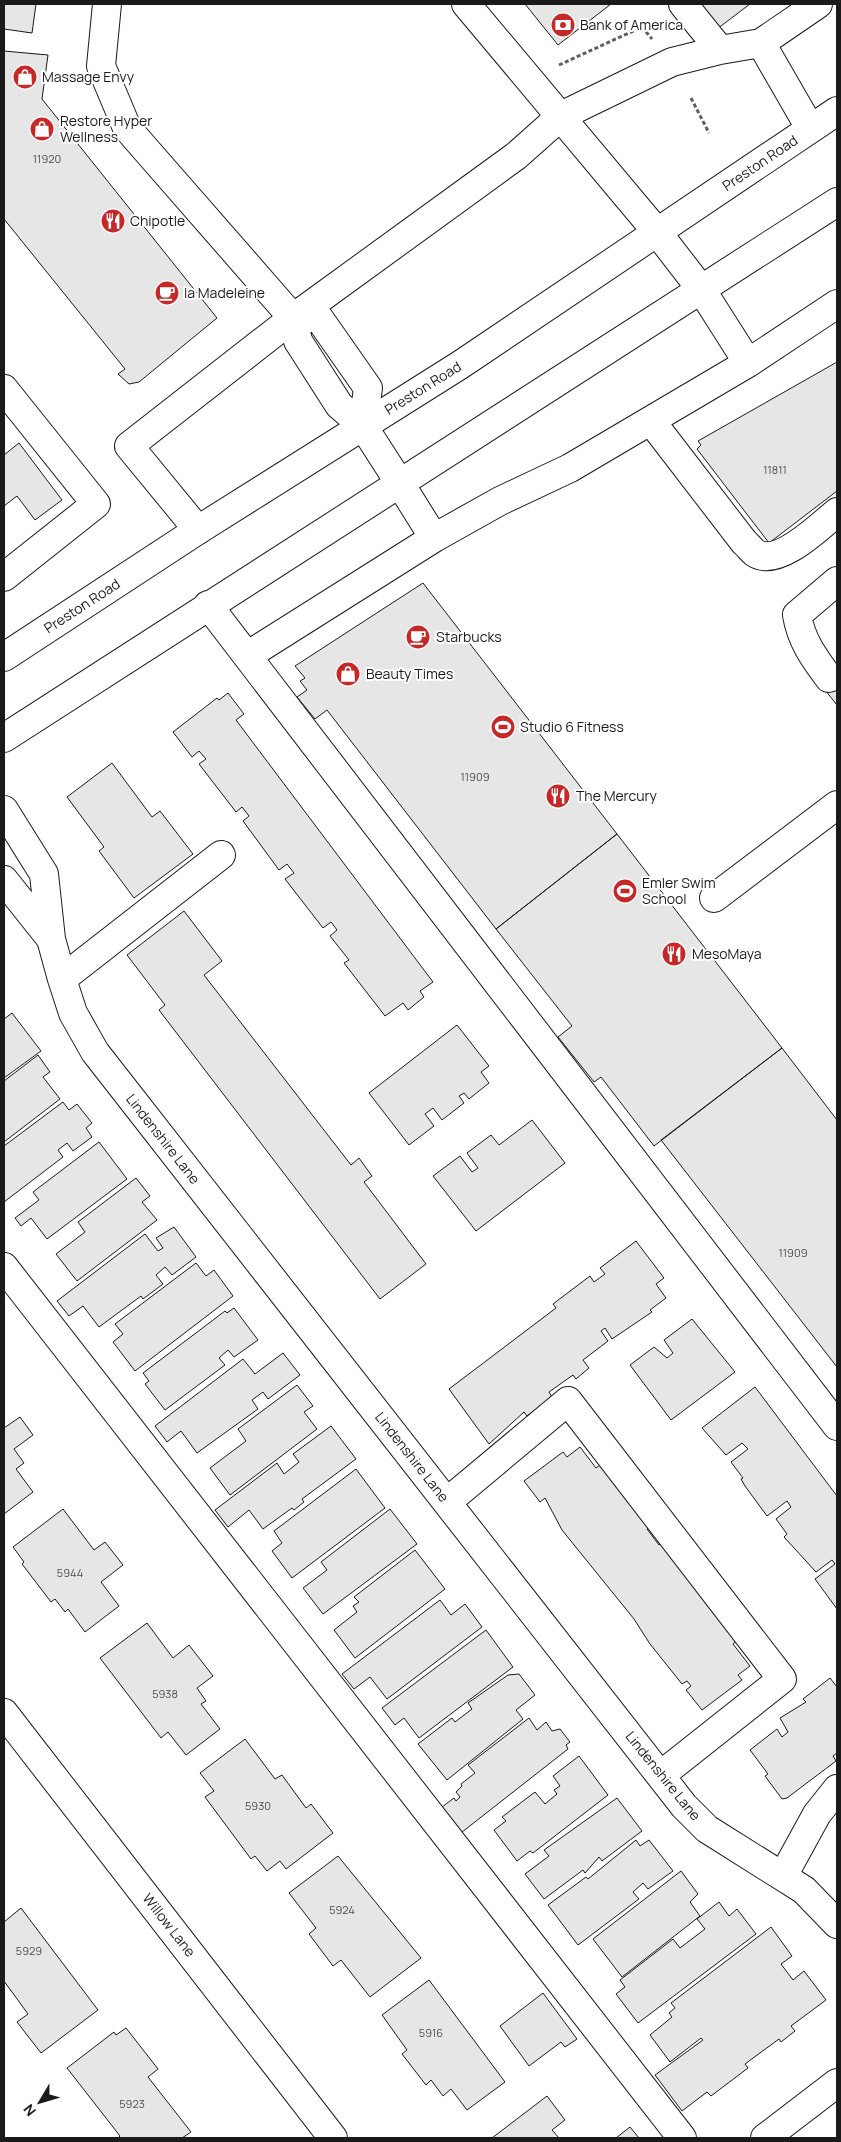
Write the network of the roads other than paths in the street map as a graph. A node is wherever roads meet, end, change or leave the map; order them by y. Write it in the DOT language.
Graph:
graph roads {
  1 [pos="107,4"];
  2 [pos="466,4"];
  3 [pos="683,4"];
  4 [pos="818,4"];
  5 [pos="761,43"];
  6 [pos="720,50"];
  7 [pos="837,111"];
  8 [pos="560,116"];
  9 [pos="810,128"];
  10 [pos="837,202"];
  11 [pos="657,232"];
  12 [pos="701,288"];
  13 [pos="837,304"];
  14 [pos="293,318"];
  15 [pos="748,363"];
  16 [pos="4,389"];
  17 [pos="650,420"];
  18 [pos="363,426"];
  19 [pos="399,482"];
  20 [pos="837,512"];
  21 [pos="198,530"];
  22 [pos="434,538"];
  23 [pos="4,577"];
  24 [pos="837,581"];
  25 [pos="208,604"];
  26 [pos="247,656"];
  27 [pos="4,657"];
  28 [pos="833,671"];
  29 [pos="4,738"];
  30 [pos="837,805"];
  31 [pos="4,810"];
  32 [pos="221,855"];
  33 [pos="4,880"];
  34 [pos="714,898"];
  35 [pos="52,939"];
  36 [pos="62,979"];
  37 [pos="4,1267"];
  38 [pos="837,1426"];
  39 [pos="447,1502"];
  40 [pos="4,1713"];
  41 [pos="660,1775"];
  42 [pos="837,1788"];
  43 [pos="783,1876"];
  44 [pos="837,1924"];
  45 [pos="837,2083"];
  46 [pos="333,2138"];
  47 [pos="682,2138"];
  48 [pos="765,2138"];
  1 -- 14 [label="main road"];
  2 -- 8 [label="main road"];
  3 -- 6 [label="main road"];
  4 -- 5 [label="main road"];
  5 -- 6 [label="main road"];
  5 -- 9 [label="main road"];
  6 -- 8 [label="main road"];
  7 -- 9 [label="main road, Preston Road"];
  8 -- 11 [label="main road"];
  8 -- 14 [label="main road"];
  9 -- 11 [label="main road, Preston Road"];
  10 -- 12 [label="main road"];
  11 -- 12 [label="main road"];
  11 -- 18 [label="main road, Preston Road"];
  12 -- 15 [label="main road"];
  12 -- 19 [label="main road"];
  13 -- 15 [label="main road"];
  14 -- 18 [label="main road"];
  14 -- 21 [label="main road"];
  15 -- 17 [label="main road"];
  16 -- 23 [label="main road"];
  17 -- 20 [label="main road"];
  17 -- 22 [label="main road"];
  18 -- 19 [label="main road"];
  18 -- 21 [label="main road, Preston Road"];
  19 -- 22 [label="main road"];
  19 -- 25 [label="main road"];
  21 -- 27 [label="main road, Preston Road"];
  22 -- 26 [label="main road"];
  24 -- 28 [label="main road"];
  25 -- 26 [label="main road"];
  25 -- 29 [label="main road"];
  26 -- 38 [label="main road"];
  30 -- 34 [label="main road"];
  31 -- 35 [label="main road, Lindenshire Lane"];
  32 -- 36 [label="main road"];
  33 -- 35 [label="main road, Lindenshire Lane"];
  35 -- 36 [label="main road, Lindenshire Lane"];
  36 -- 39 [label="main road, Lindenshire Lane"];
  37 -- 47 [label="main road"];
  39 -- 41 [label="main road, Lindenshire Lane"];
  39 -- 41 [label="main road"];
  40 -- 46 [label="main road, Willow Lane"];
  41 -- 43 [label="main road, Lindenshire Lane"];
  42 -- 43 [label="main road"];
  43 -- 44 [label="main road, Lindenshire Lane"];
  45 -- 48 [label="main road"];
}
